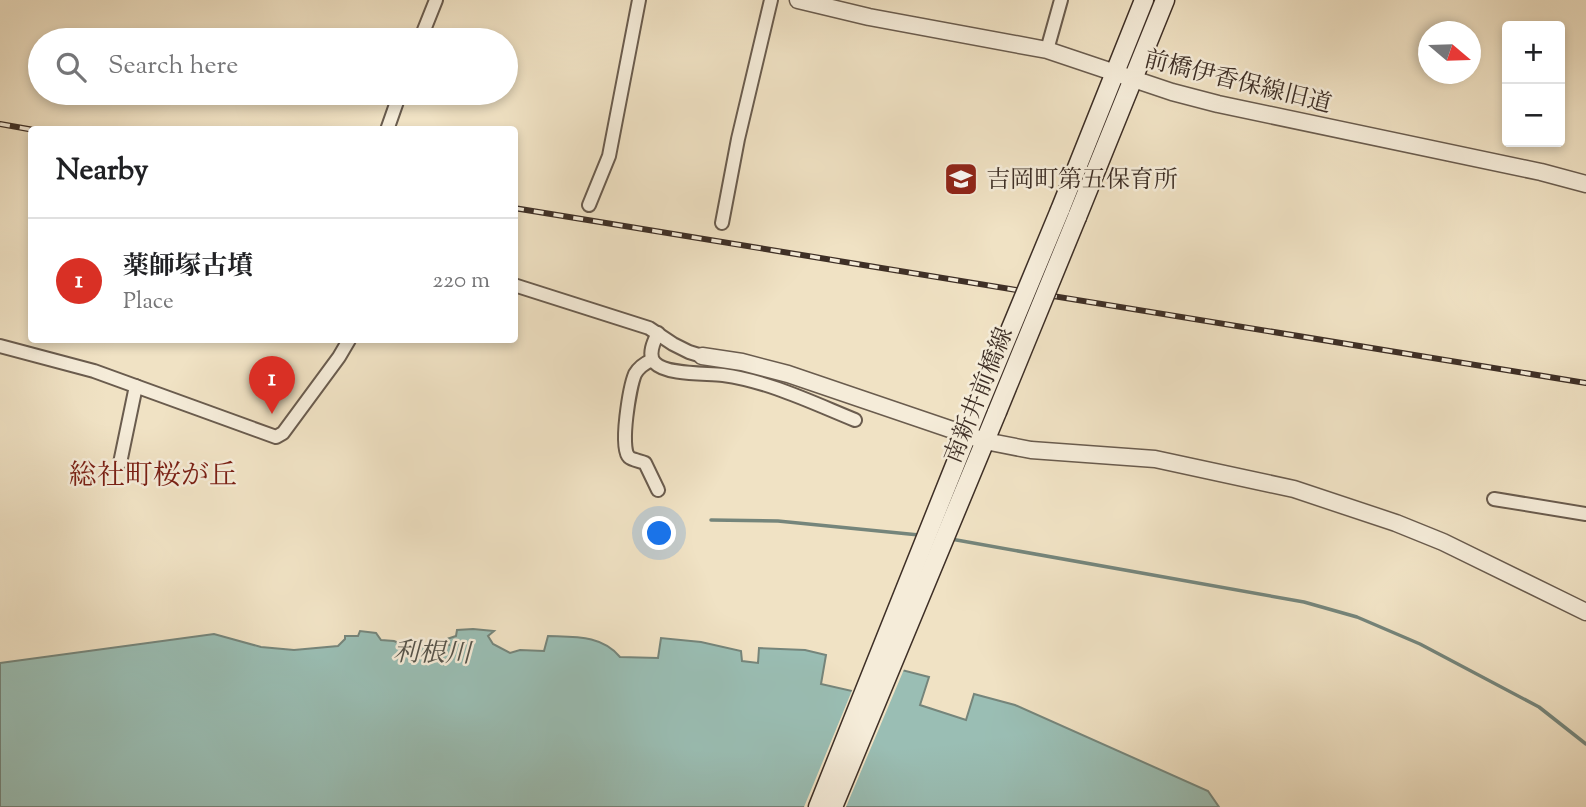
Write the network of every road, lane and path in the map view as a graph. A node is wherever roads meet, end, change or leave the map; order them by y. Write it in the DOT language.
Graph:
graph roads {
  1 [pos="436,0"];
  2 [pos="639,0"];
  3 [pos="771,0"];
  4 [pos="797,0"];
  5 [pos="1061,0"];
  6 [pos="1144,0"];
  7 [pos="1165,0"];
  8 [pos="425,28"];
  9 [pos="1047,50"];
  10 [pos="1116,72"];
  11 [pos="1134,78"];
  12 [pos="396,105"];
  13 [pos="389,126"];
  14 [pos="1586,184"];
  15 [pos="589,205"];
  16 [pos="722,223"];
  17 [pos="518,286"];
  18 [pos="658,333"];
  19 [pos="347,343"];
  20 [pos="0,346"];
  21 [pos="702,356"];
  22 [pos="652,360"];
  23 [pos="136,386"];
  24 [pos="855,420"];
  25 [pos="966,436"];
  26 [pos="985,441"];
  27 [pos="120,463"];
  28 [pos="657,490"];
  29 [pos="1494,499"];
  30 [pos="1586,514"];
  31 [pos="1586,612"];
  32 [pos="817,807"];
  33 [pos="833,807"];
  1 -- 8 [label="street"];
  2 -- 15 [label="street"];
  3 -- 16 [label="street"];
  4 -- 9 [label="street, 前橋伊香保線旧道"];
  5 -- 9 [label="street"];
  6 -- 10 [label="main road, 南新井前橋線"];
  7 -- 11 [label="main road, 南新井前橋線"];
  9 -- 10 [label="street, 前橋伊香保線旧道"];
  10 -- 11 [label="street, 前橋伊香保線旧道"];
  10 -- 25 [label="main road, 南新井前橋線, bridge"];
  11 -- 14 [label="street, 前橋伊香保線旧道"];
  11 -- 26 [label="main road, 南新井前橋線, bridge"];
  12 -- 13 [label="street"];
  17 -- 18 [label="street"];
  18 -- 21 [label="street"];
  18 -- 22 [label="street"];
  19 -- 23 [label="street"];
  20 -- 23 [label="street"];
  21 -- 25 [label="street"];
  22 -- 24 [label="street"];
  22 -- 28 [label="street"];
  23 -- 27 [label="street"];
  25 -- 26 [label="street"];
  25 -- 32 [label="main road, 南新井前橋線"];
  26 -- 31 [label="street"];
  26 -- 33 [label="main road, 南新井前橋線"];
  29 -- 30 [label="street"];
}
